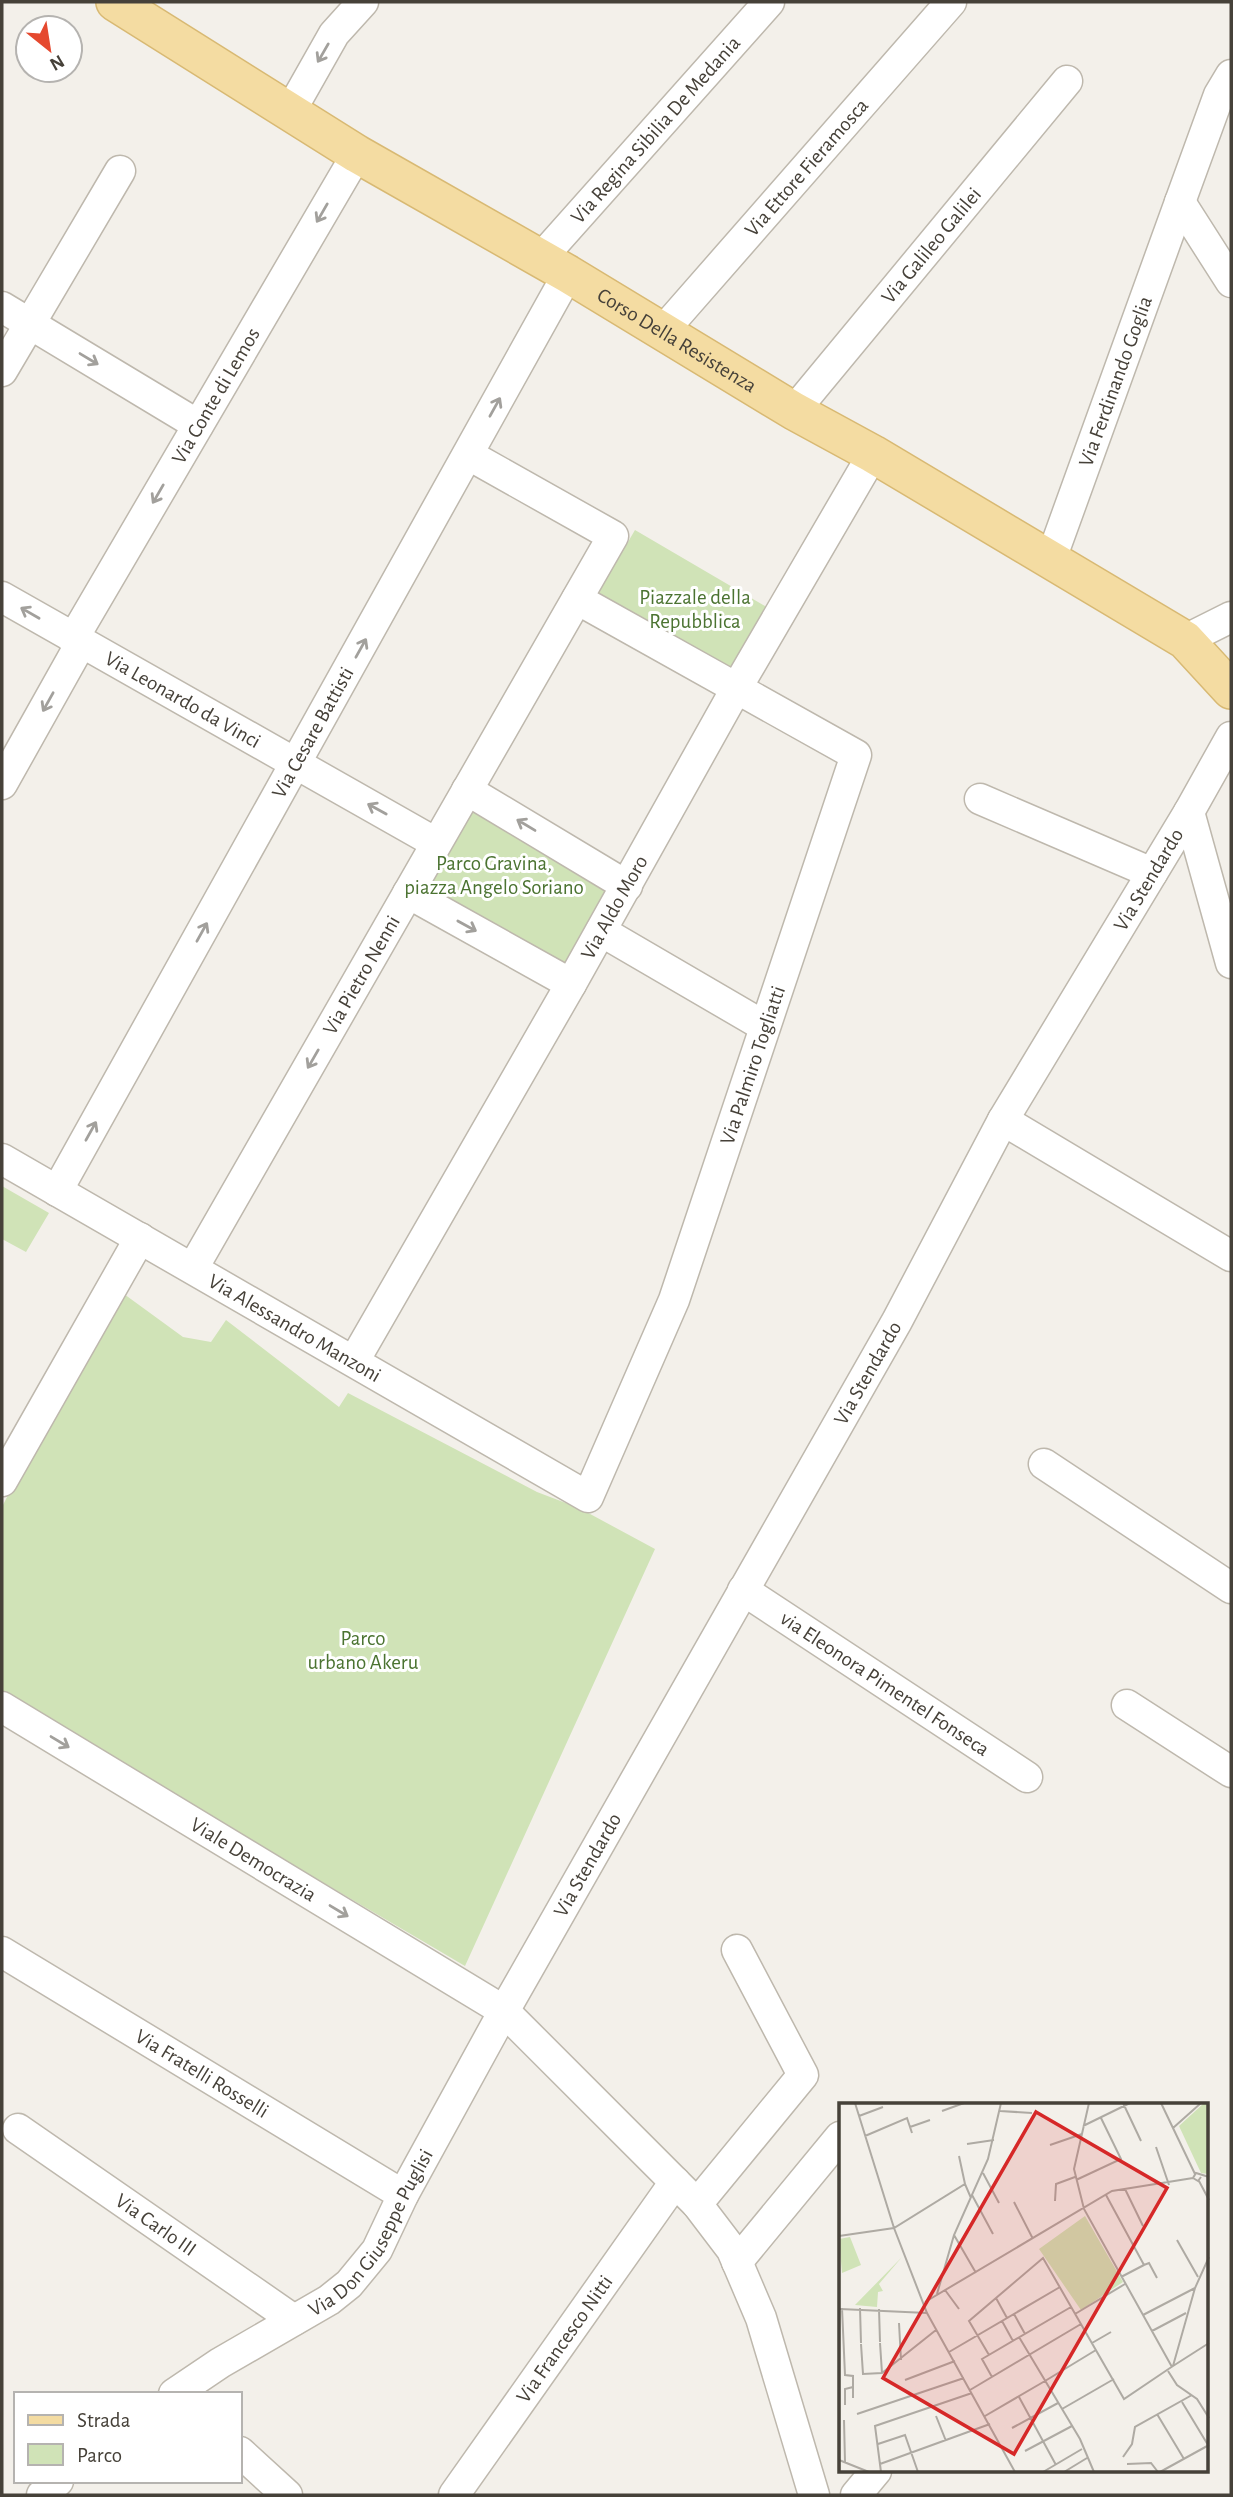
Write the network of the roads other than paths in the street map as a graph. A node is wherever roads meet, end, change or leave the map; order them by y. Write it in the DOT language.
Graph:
graph roads {
  1 [pos="115,2"];
  2 [pos="363,2"];
  3 [pos="769,2"];
  4 [pos="951,2"];
  5 [pos="1231,75"];
  6 [pos="1067,81"];
  7 [pos="291,110"];
  8 [pos="357,154"];
  9 [pos="120,171"];
  10 [pos="1180,202"];
  11 [pos="555,266"];
  12 [pos="1231,282"];
  13 [pos="2,307"];
  14 [pos="30,325"];
  15 [pos="662,332"];
  16 [pos="2,371"];
  17 [pos="794,411"];
  18 [pos="198,425"];
  19 [pos="873,454"];
  20 [pos="469,455"];
  21 [pos="1051,559"];
  22 [pos="2,597"];
  23 [pos="577,599"];
  24 [pos="1231,617"];
  25 [pos="1185,640"];
  26 [pos="77,641"];
  27 [pos="736,689"];
  28 [pos="1231,690"];
  29 [pos="1231,737"];
  30 [pos="296,764"];
  31 [pos="2,784"];
  32 [pos="467,790"];
  33 [pos="980,799"];
  34 [pos="1189,812"];
  35 [pos="436,843"];
  36 [pos="1152,873"];
  37 [pos="627,886"];
  38 [pos="408,893"];
  39 [pos="601,931"];
  40 [pos="1231,963"];
  41 [pos="572,984"];
  42 [pos="764,1026"];
  43 [pos="1003,1120"];
  44 [pos="2,1159"];
  45 [pos="57,1191"];
  46 [pos="140,1238"];
  47 [pos="1231,1256"];
  48 [pos="193,1268"];
  49 [pos="354,1361"];
  50 [pos="1044,1464"];
  51 [pos="2,1481"];
  52 [pos="588,1497"];
  53 [pos="1231,1588"];
  54 [pos="743,1590"];
  55 [pos="1127,1705"];
  56 [pos="2,1707"];
  57 [pos="1231,1772"];
  58 [pos="1027,1777"];
  59 [pos="737,1950"];
  60 [pos="2,1952"];
  61 [pos="504,2011"];
  62 [pos="18,2129"];
  63 [pos="839,2139"];
  64 [pos="675,2182"];
  65 [pos="403,2195"];
  66 [pos="697,2204"];
  67 [pos="737,2262"];
  68 [pos="294,2320"];
  69 [pos="177,2392"];
  70 [pos="242,2454"];
  71 [pos="875,2472"];
  72 [pos="56,2483"];
  73 [pos="42,2495"];
  74 [pos="287,2495"];
  75 [pos="454,2495"];
  76 [pos="814,2495"];
  77 [pos="856,2495"];
  1 -- 7 [label="main road, Corso Della Resistenza"];
  2 -- 7 [label="street, one-way"];
  3 -- 11 [label="street, Via Regina Sibilia De Medania"];
  4 -- 15 [label="street, Via Ettore Fieramosca"];
  5 -- 10 [label="street, Via Ferdinando Goglia"];
  6 -- 17 [label="street, Via Galileo Galilei"];
  7 -- 8 [label="main road, Corso Della Resistenza"];
  8 -- 11 [label="main road, Corso Della Resistenza"];
  8 -- 18 [label="street, Via Conte di Lemos, one-way"];
  9 -- 14 [label="street"];
  10 -- 12 [label="street"];
  10 -- 21 [label="street, Via Ferdinando Goglia"];
  11 -- 15 [label="main road, Corso Della Resistenza"];
  20 -- 11 [label="street, Via Cesare Battisti, one-way"];
  13 -- 14 [label="street"];
  14 -- 16 [label="street"];
  14 -- 18 [label="street, one-way"];
  15 -- 17 [label="main road, Corso Della Resistenza"];
  17 -- 19 [label="main road, Corso Della Resistenza"];
  18 -- 26 [label="street, Via Conte di Lemos, one-way"];
  19 -- 21 [label="main road, Corso Della Resistenza"];
  19 -- 27 [label="street, Via Aldo Moro"];
  20 -- 23 [label="street, Via Pietro Nenni"];
  30 -- 20 [label="street, Via Cesare Battisti, one-way"];
  21 -- 25 [label="main road, Corso Della Resistenza"];
  26 -- 22 [label="street, Via Leonardo da Vinci, one-way"];
  23 -- 27 [label="street"];
  23 -- 32 [label="street, Via Pietro Nenni"];
  24 -- 25 [label="street"];
  25 -- 28 [label="main road, Corso Della Resistenza"];
  26 -- 30 [label="street, Via Leonardo da Vinci"];
  26 -- 31 [label="street, Via Conte di Lemos, one-way"];
  27 -- 37 [label="street, Via Aldo Moro"];
  27 -- 42 [label="street, Via Palmiro Togliatti"];
  29 -- 34 [label="street, Via Stendardo"];
  35 -- 30 [label="street, Via Leonardo da Vinci, one-way"];
  45 -- 30 [label="street, Via Cesare Battisti, one-way"];
  32 -- 35 [label="street, Via Pietro Nenni"];
  37 -- 32 [label="street, one-way"];
  33 -- 36 [label="street"];
  34 -- 36 [label="street, Via Stendardo"];
  34 -- 40 [label="street"];
  35 -- 38 [label="street, Via Pietro Nenni"];
  36 -- 43 [label="street, Via Stendardo"];
  37 -- 39 [label="street, Via Aldo Moro"];
  38 -- 41 [label="street, one-way"];
  38 -- 48 [label="street, Via Pietro Nenni, one-way"];
  39 -- 41 [label="street, Via Aldo Moro"];
  39 -- 42 [label="street"];
  41 -- 49 [label="street, Via Aldo Moro"];
  42 -- 52 [label="street, Via Palmiro Togliatti"];
  43 -- 47 [label="street"];
  43 -- 54 [label="street, Via Stendardo"];
  44 -- 45 [label="street, Via Alessandro Manzoni"];
  45 -- 46 [label="street, Via Alessandro Manzoni"];
  46 -- 48 [label="street, Via Alessandro Manzoni"];
  46 -- 51 [label="street"];
  48 -- 49 [label="street, Via Alessandro Manzoni"];
  49 -- 52 [label="street, Via Alessandro Manzoni"];
  50 -- 53 [label="street"];
  54 -- 58 [label="street, via Eleonora Pimentel Fonseca"];
  54 -- 61 [label="street, Via Stendardo"];
  55 -- 57 [label="street"];
  56 -- 61 [label="street, Viale Democrazia, one-way"];
  59 -- 66 [label="street"];
  60 -- 65 [label="street, Via Fratelli Rosselli"];
  61 -- 64 [label="street, Viale Democrazia"];
  61 -- 65 [label="street, Via Don Giuseppe Puglisi"];
  62 -- 68 [label="street, Via Carlo III"];
  63 -- 67 [label="street"];
  64 -- 66 [label="street, Viale Democrazia"];
  64 -- 75 [label="street, Via Francesco Nitti"];
  65 -- 68 [label="street, Via Don Giuseppe Puglisi"];
  66 -- 67 [label="street, Viale Democrazia"];
  67 -- 76 [label="street, Viale Democrazia"];
  68 -- 69 [label="street, Via Don Giuseppe Puglisi"];
  70 -- 74 [label="street"];
  71 -- 77 [label="street"];
  72 -- 73 [label="street"];
}
